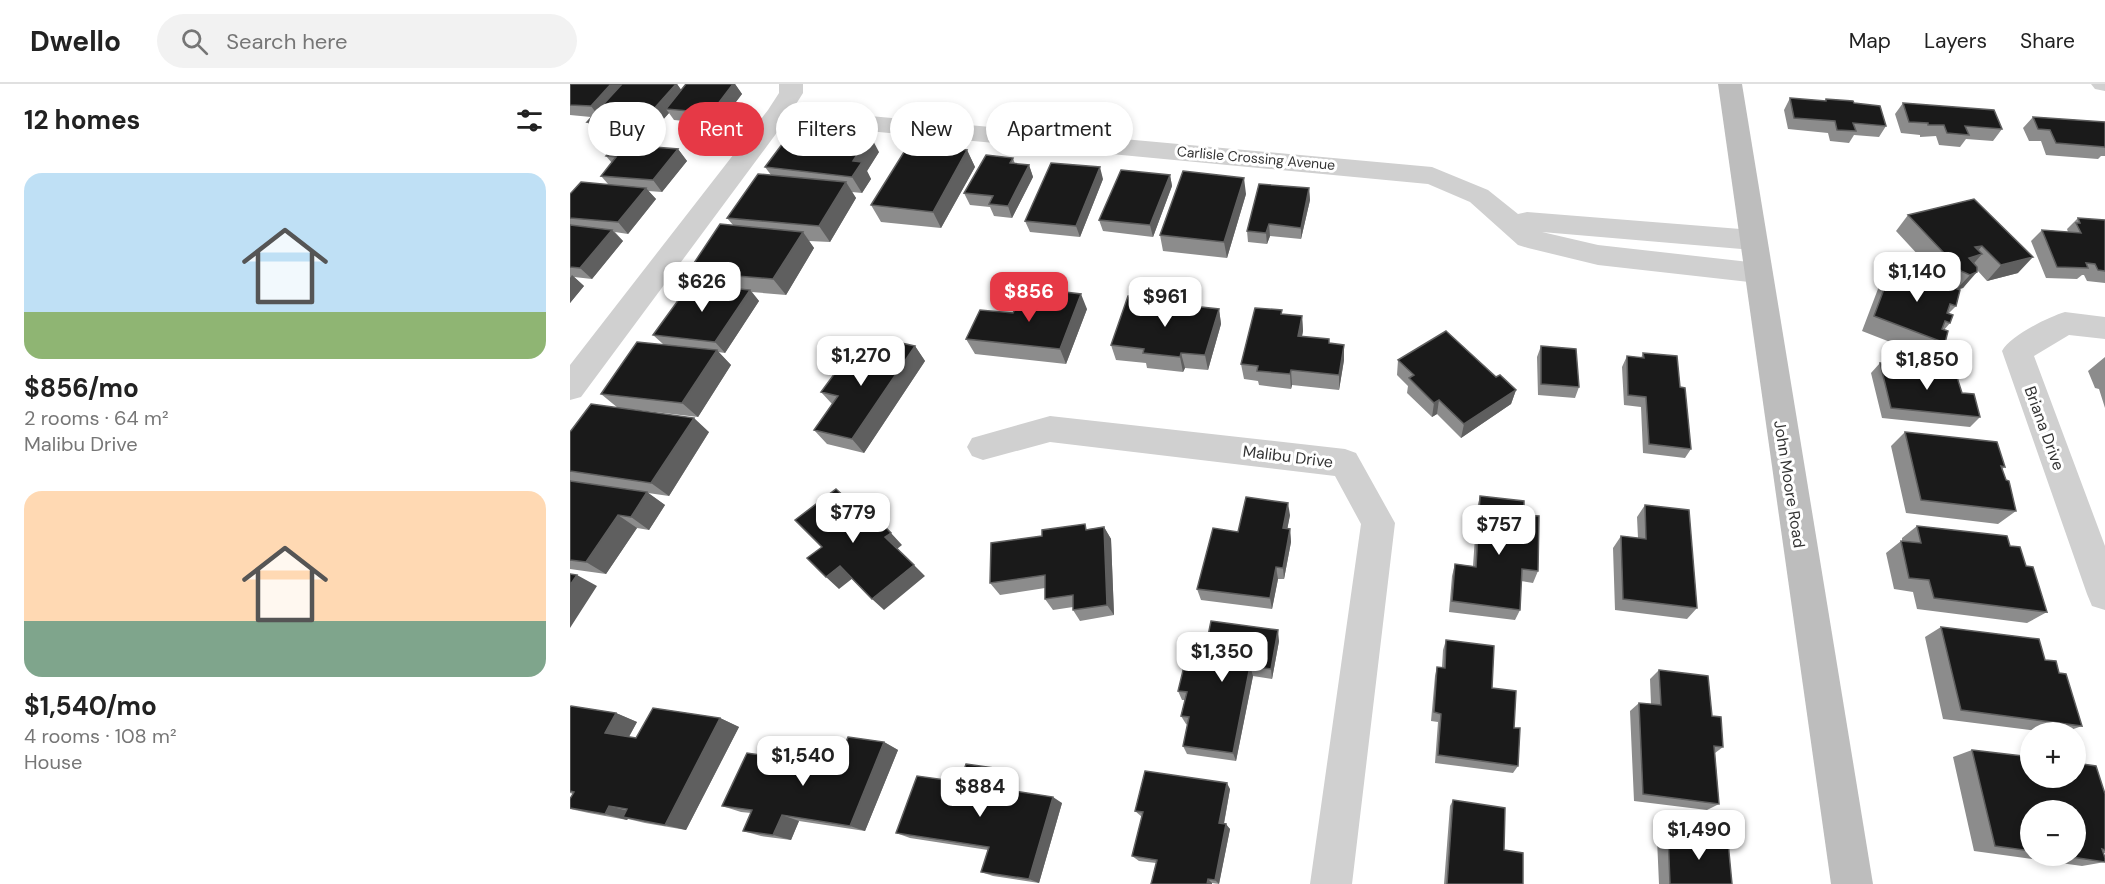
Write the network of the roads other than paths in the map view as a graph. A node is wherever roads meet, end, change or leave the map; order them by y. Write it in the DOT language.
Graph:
graph roads {
  1 [pos="792,84"];
  2 [pos="1730,84"];
  3 [pos="785,102"];
  4 [pos="776,116"];
  5 [pos="878,124"];
  6 [pos="1755,256"];
  7 [pos="2105,328"];
  8 [pos="570,388"];
  9 [pos="982,447"];
  10 [pos="2105,594"];
  11 [pos="1331,884"];
  12 [pos="1852,884"];
  1 -- 3 [label="street"];
  2 -- 6 [label="street, John Moore Road"];
  4 -- 8 [label="street"];
  5 -- 6 [label="street, Carlisle Crossing Avenue"];
  6 -- 12 [label="street, John Moore Road"];
  7 -- 10 [label="street, Briana Drive"];
  9 -- 11 [label="street, Malibu Drive"];
}
